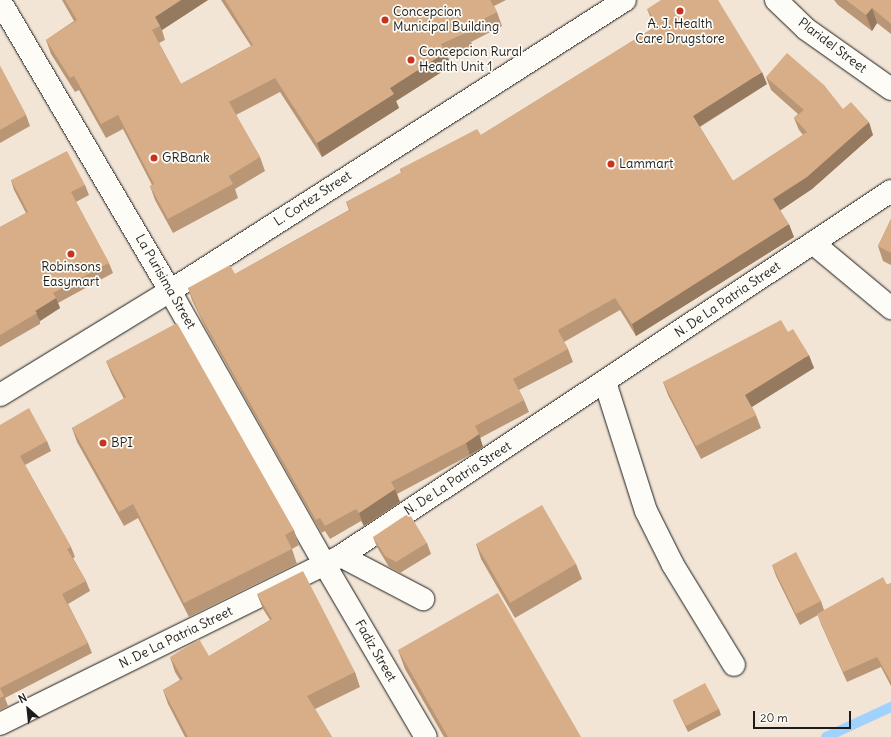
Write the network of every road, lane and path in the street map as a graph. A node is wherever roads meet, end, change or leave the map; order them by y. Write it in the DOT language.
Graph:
graph roads {
  1 [pos="625,0"];
  2 [pos="776,0"];
  3 [pos="0,1"];
  4 [pos="891,89"];
  5 [pos="891,191"];
  6 [pos="813,243"];
  7 [pos="170,291"];
  8 [pos="891,308"];
  9 [pos="604,382"];
  10 [pos="0,395"];
  11 [pos="333,561"];
  12 [pos="423,599"];
  13 [pos="734,664"];
  14 [pos="0,724"];
  15 [pos="426,737"];
  1 -- 7 [label="street, L. Cortez Street"];
  2 -- 4 [label="street, Plaridel Street"];
  3 -- 7 [label="street, La Purisima Street"];
  5 -- 6 [label="street, N. De La Patria Street"];
  6 -- 8 [label="street"];
  6 -- 9 [label="street, N. De La Patria Street"];
  7 -- 10 [label="street, L. Cortez Street"];
  7 -- 11 [label="street, La Purisima Street"];
  9 -- 11 [label="street, N. De La Patria Street"];
  9 -- 13 [label="street"];
  11 -- 12 [label="street"];
  11 -- 14 [label="street, N. De La Patria Street"];
  11 -- 15 [label="street, Fadiz Street"];
}
